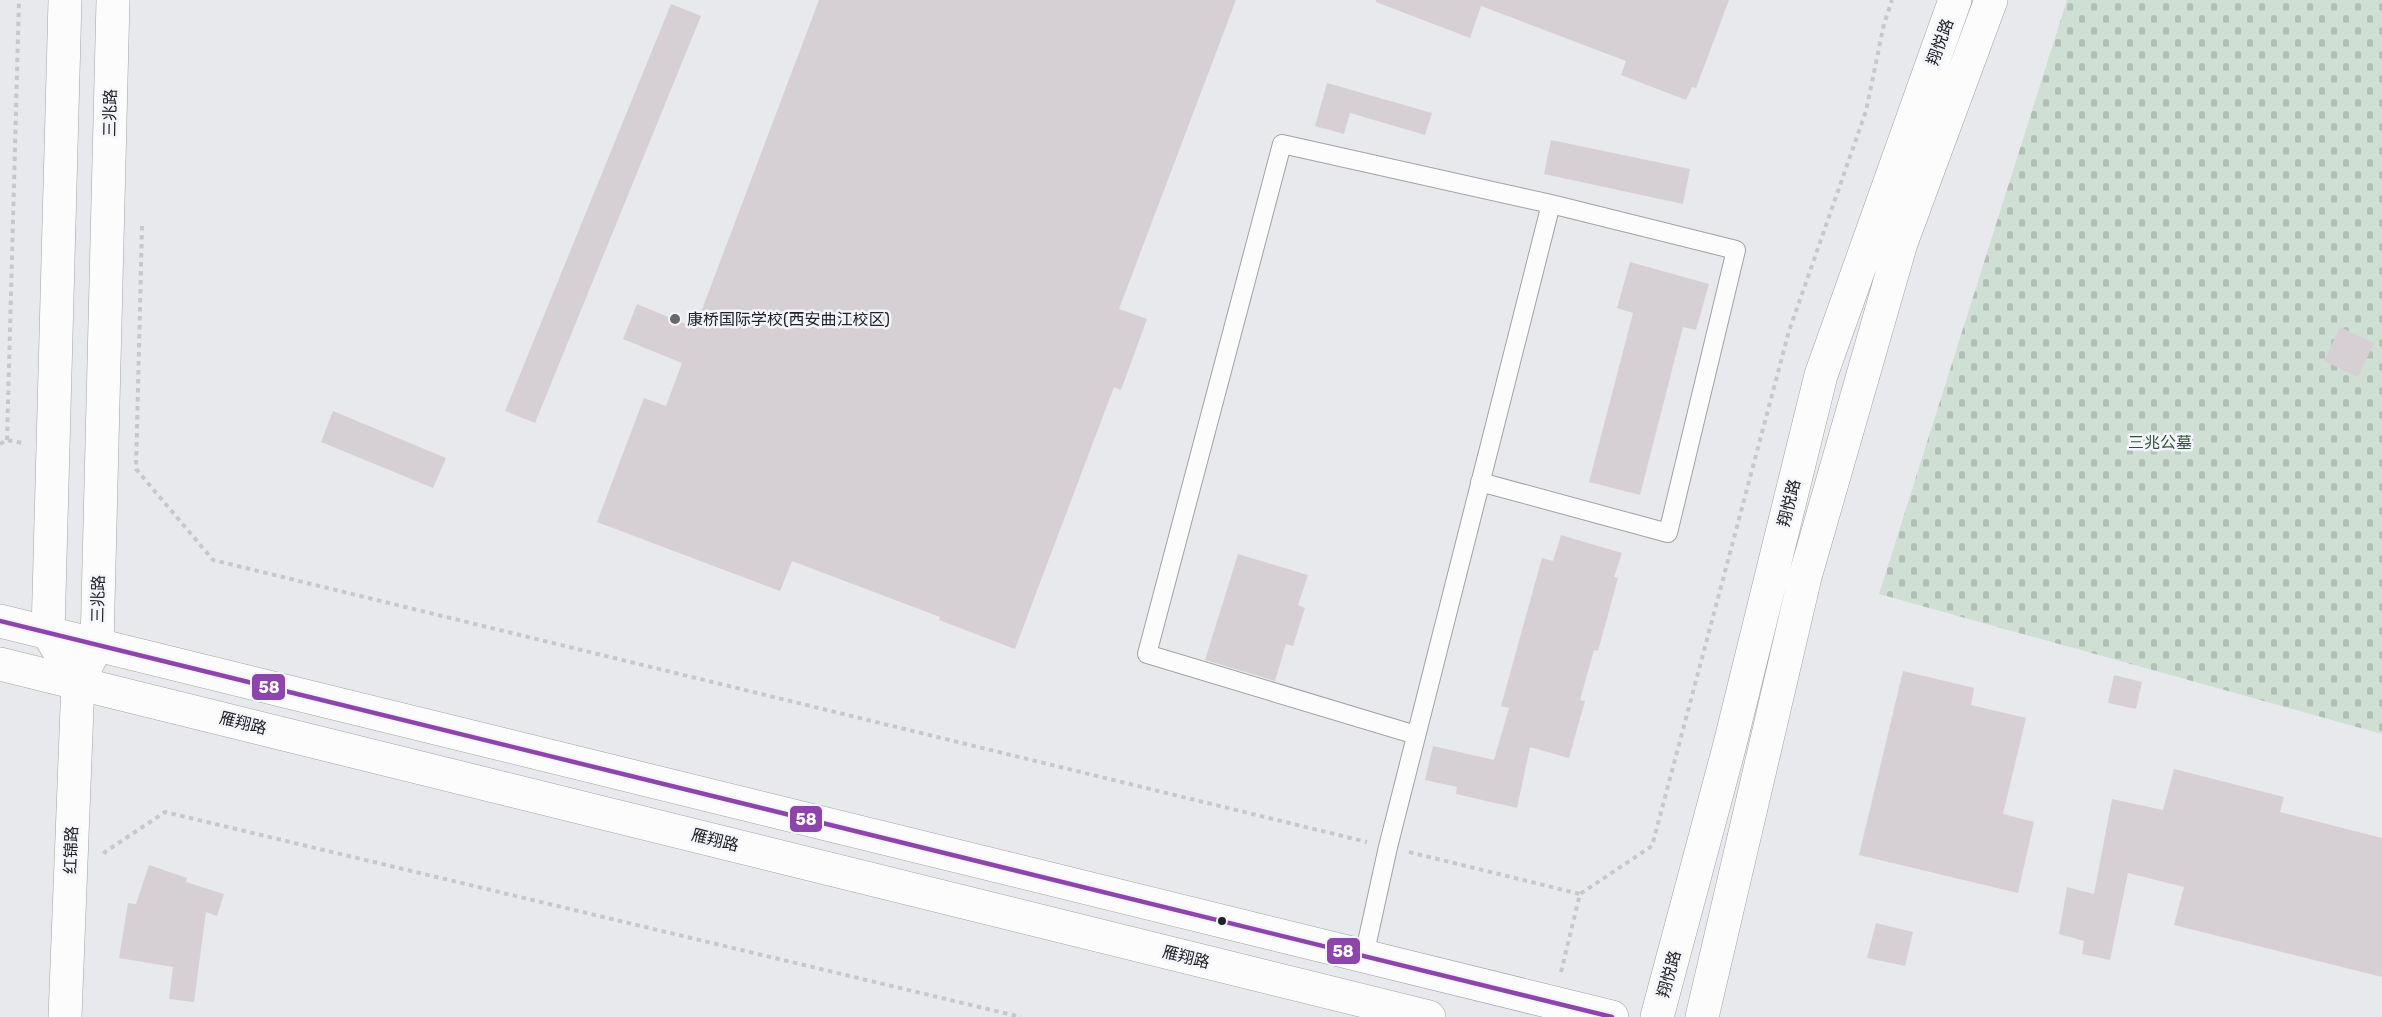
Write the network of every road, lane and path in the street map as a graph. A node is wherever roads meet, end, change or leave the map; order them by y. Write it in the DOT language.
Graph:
graph roads {
  1 [pos="19,0"];
  2 [pos="65,0"];
  3 [pos="113,0"];
  4 [pos="1892,0"];
  5 [pos="1955,0"];
  6 [pos="1991,0"];
  7 [pos="1551,204"];
  8 [pos="142,223"];
  9 [pos="7,440"];
  10 [pos="1480,482"];
  11 [pos="0,621"];
  12 [pos="48,633"];
  13 [pos="97,645"];
  14 [pos="0,664"];
  15 [pos="78,682"];
  16 [pos="1416,735"];
  17 [pos="1388,847"];
  18 [pos="104,864"];
  19 [pos="1580,894"];
  20 [pos="1364,956"];
  21 [pos="1554,1003"];
  22 [pos="65,1017"];
  23 [pos="1021,1017"];
  24 [pos="1429,1017"];
  25 [pos="1612,1017"];
  26 [pos="1658,1017"];
  27 [pos="1702,1017"];
  1 -- 9 [label="path"];
  2 -- 12 [label="street"];
  3 -- 13 [label="street, 三兆路"];
  4 -- 19 [label="path"];
  5 -- 26 [label="street, 翔悦路"];
  6 -- 27 [label="street, 翔悦路"];
  7 -- 10 [label="lane"];
  7 -- 10 [label="lane"];
  7 -- 16 [label="lane"];
  8 -- 17 [label="path"];
  10 -- 16 [label="lane"];
  11 -- 12 [label="street"];
  12 -- 13 [label="street"];
  12 -- 15 [label="street"];
  13 -- 15 [label="street, 三兆路"];
  13 -- 20 [label="street"];
  14 -- 15 [label="street, 雁翔路"];
  15 -- 22 [label="street, 红锦路"];
  15 -- 24 [label="street, 雁翔路"];
  16 -- 17 [label="lane"];
  17 -- 19 [label="path"];
  17 -- 20 [label="lane"];
  18 -- 23 [label="path"];
  19 -- 21 [label="path"];
  20 -- 21 [label="street"];
  21 -- 25 [label="street"];
}
